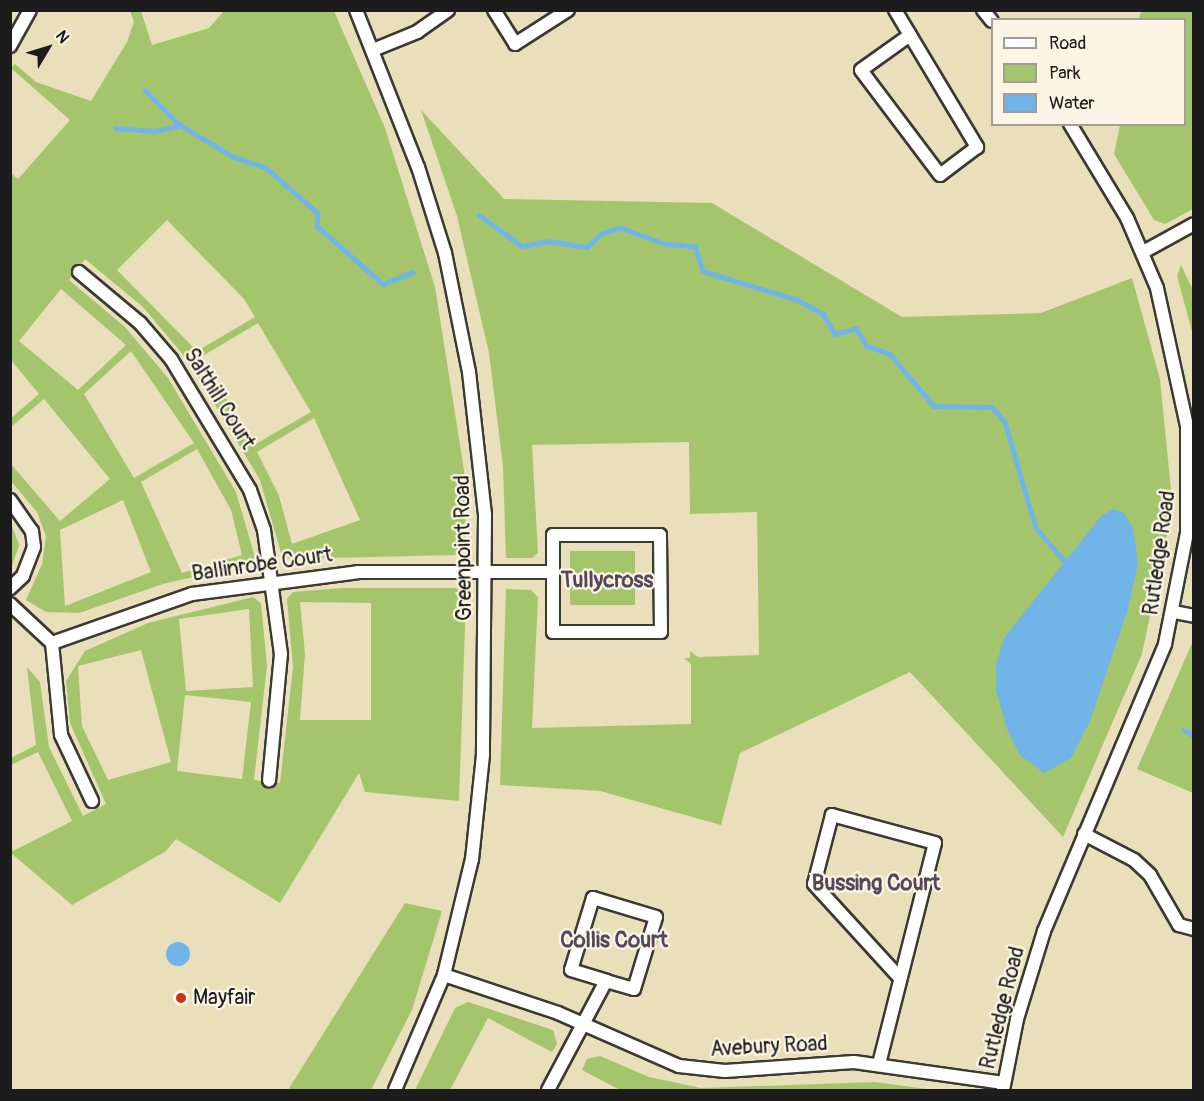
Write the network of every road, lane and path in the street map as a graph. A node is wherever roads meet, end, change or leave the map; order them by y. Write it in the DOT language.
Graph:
graph roads {
  1 [pos="30,10"];
  2 [pos="356,10"];
  3 [pos="448,10"];
  4 [pos="494,10"];
  5 [pos="568,10"];
  6 [pos="895,10"];
  7 [pos="910,35"];
  8 [pos="10,46"];
  9 [pos="373,50"];
  10 [pos="1071,126"];
  11 [pos="1194,224"];
  12 [pos="1143,252"];
  13 [pos="79,272"];
  14 [pos="1190,426"];
  15 [pos="10,500"];
  16 [pos="486,572"];
  17 [pos="553,572"];
  18 [pos="272,580"];
  19 [pos="10,588"];
  20 [pos="10,604"];
  21 [pos="1174,612"];
  22 [pos="1194,616"];
  23 [pos="52,643"];
  24 [pos="269,780"];
  25 [pos="92,801"];
  26 [pos="1084,834"];
  27 [pos="1194,929"];
  28 [pos="444,975"];
  29 [pos="899,977"];
  30 [pos="606,981"];
  31 [pos="584,1026"];
  32 [pos="879,1064"];
  33 [pos="1003,1087"];
  34 [pos="395,1090"];
  35 [pos="548,1090"];
  1 -- 8 [label="street"];
  2 -- 9 [label="street, Greenpoint Road"];
  3 -- 9 [label="street"];
  4 -- 5 [label="street"];
  6 -- 7 [label="street"];
  7 -- 7 [label="street"];
  9 -- 16 [label="street, Greenpoint Road"];
  10 -- 12 [label="street, Rutledge Road"];
  11 -- 12 [label="street"];
  12 -- 14 [label="street, Rutledge Road"];
  13 -- 18 [label="street, Salthill Court"];
  14 -- 21 [label="street, Rutledge Road"];
  15 -- 19 [label="street"];
  16 -- 17 [label="street, Ballinrobe Court"];
  16 -- 18 [label="street, Ballinrobe Court"];
  16 -- 28 [label="street, Greenpoint Road"];
  17 -- 17 [label="street"];
  18 -- 23 [label="street, Ballinrobe Court"];
  18 -- 24 [label="street, Salthill Court"];
  20 -- 23 [label="street"];
  21 -- 22 [label="street"];
  21 -- 26 [label="street, Rutledge Road"];
  23 -- 25 [label="street"];
  26 -- 27 [label="street"];
  26 -- 33 [label="street, Rutledge Road"];
  28 -- 31 [label="street, Avebury Road"];
  28 -- 34 [label="street, Greenpoint Road"];
  29 -- 29 [label="street"];
  29 -- 32 [label="street"];
  30 -- 30 [label="street"];
  30 -- 31 [label="street"];
  31 -- 32 [label="street, Avebury Road"];
  31 -- 35 [label="street"];
  32 -- 33 [label="street, Avebury Road"];
}
